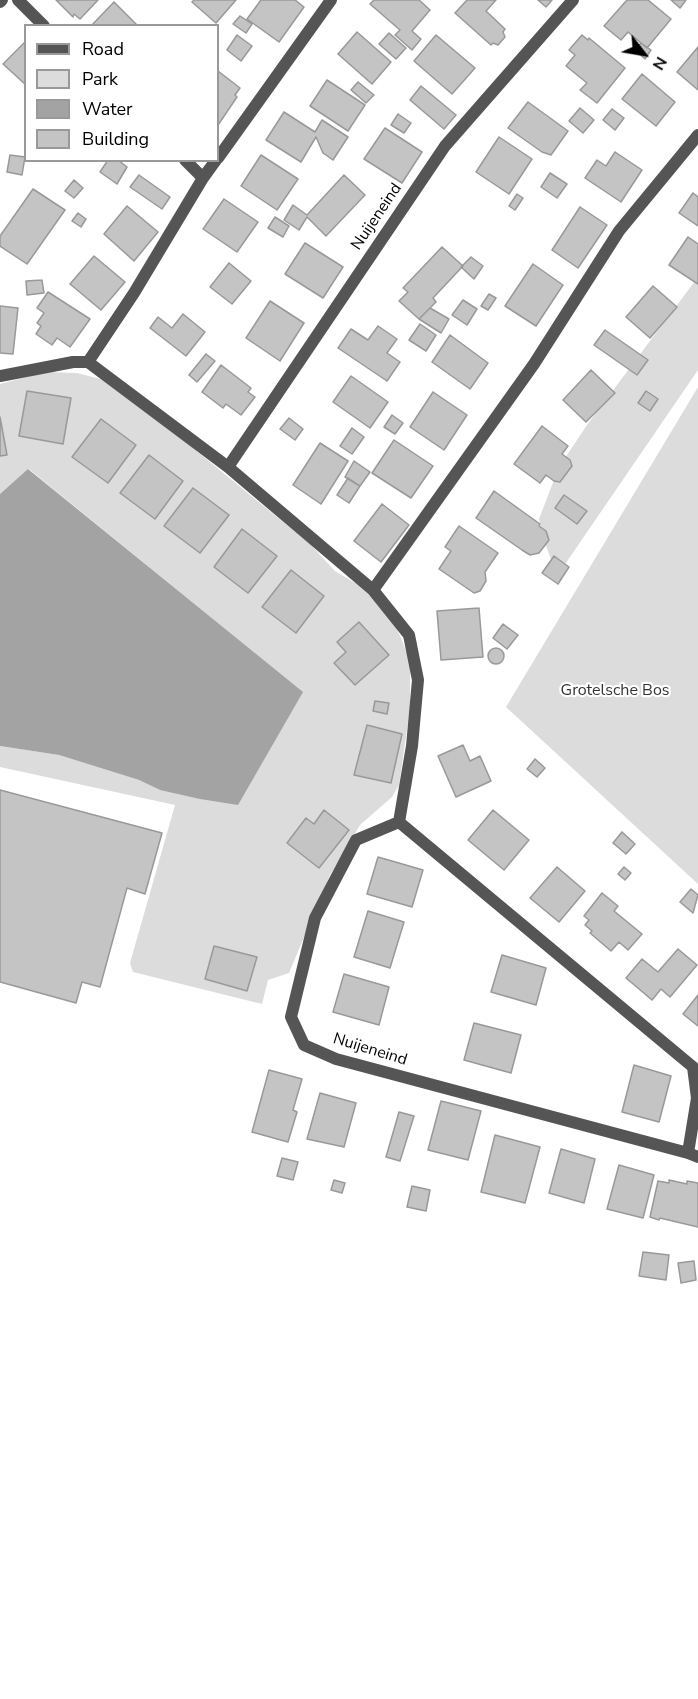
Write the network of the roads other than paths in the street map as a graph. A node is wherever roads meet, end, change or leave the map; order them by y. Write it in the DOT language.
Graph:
graph roads {
  1 [pos="18,0"];
  2 [pos="331,0"];
  3 [pos="573,0"];
  4 [pos="42,24"];
  5 [pos="698,135"];
  6 [pos="219,156"];
  7 [pos="187,162"];
  8 [pos="215,162"];
  9 [pos="203,178"];
  10 [pos="88,362"];
  11 [pos="0,376"];
  12 [pos="228,467"];
  13 [pos="373,590"];
  14 [pos="399,822"];
  15 [pos="693,1155"];
  1 -- 4 [label="street"];
  2 -- 6 [label="street"];
  3 -- 12 [label="street, Nuijeneind"];
  5 -- 13 [label="street"];
  7 -- 9 [label="street"];
  8 -- 9 [label="street"];
  9 -- 10 [label="street"];
  10 -- 11 [label="street"];
  10 -- 12 [label="street"];
  12 -- 13 [label="street"];
  13 -- 14 [label="street"];
  14 -- 15 [label="street, Nuijeneind"];
  14 -- 15 [label="street, Nuijeneind"];
}
